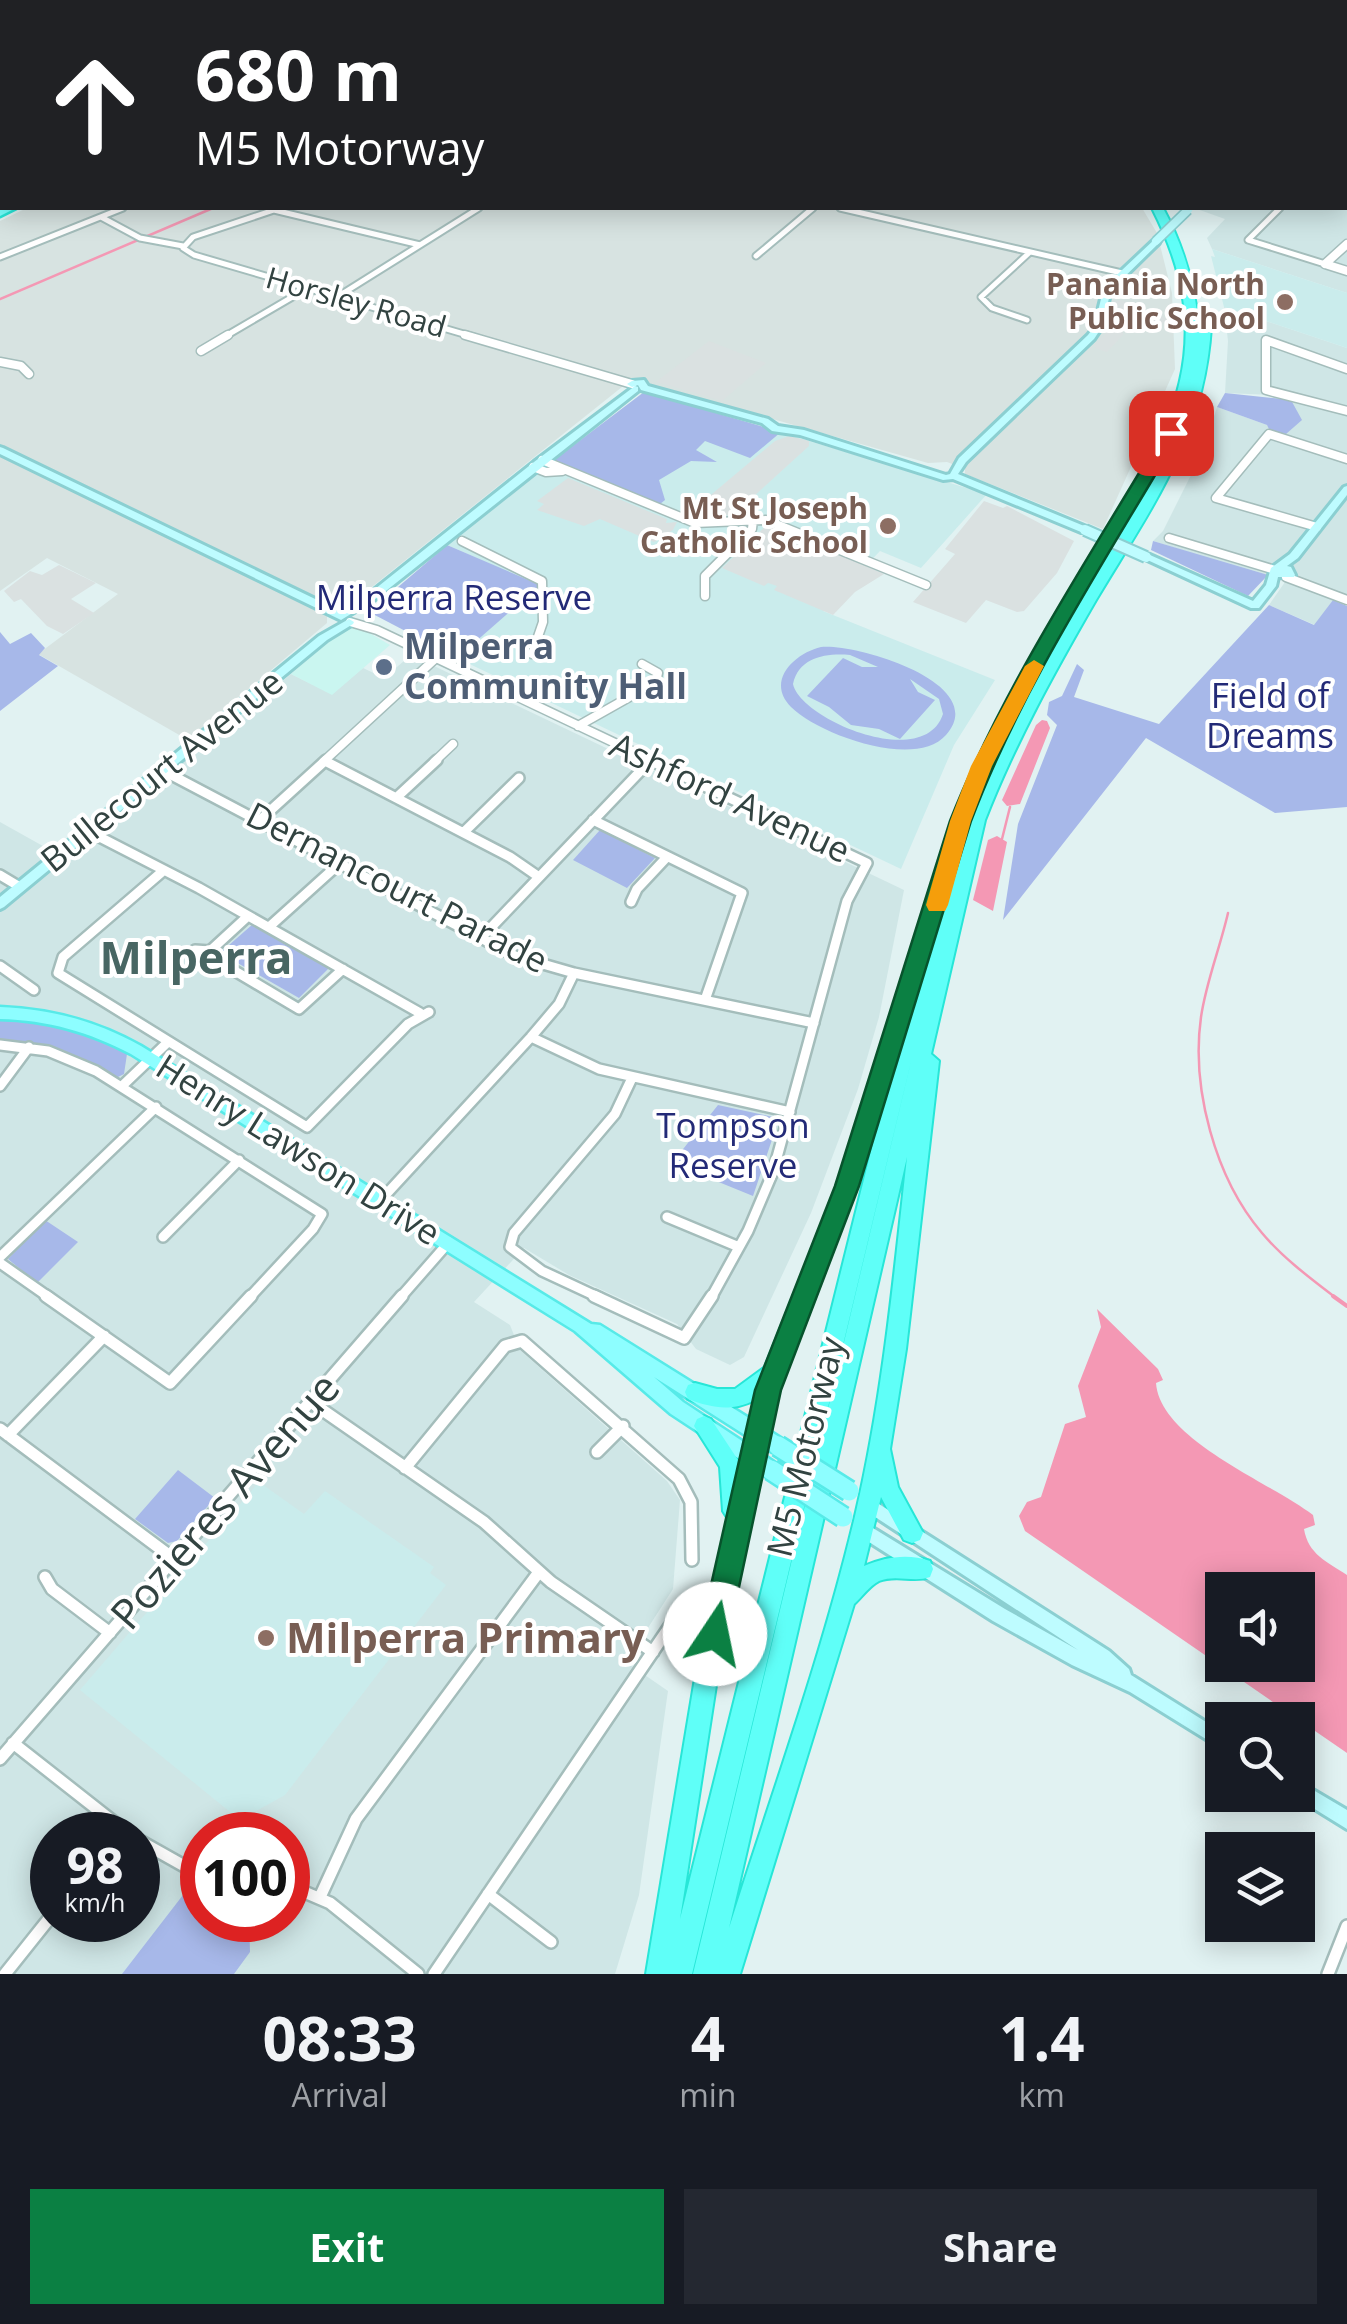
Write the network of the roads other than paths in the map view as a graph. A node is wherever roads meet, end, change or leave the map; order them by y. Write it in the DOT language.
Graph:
graph roads {
  1 [pos="118,210"];
  2 [pos="476,210"];
  3 [pos="811,210"];
  4 [pos="849,210"];
  5 [pos="1159,210"];
  6 [pos="1171,210"];
  7 [pos="1188,210"];
  8 [pos="1278,210"];
  9 [pos="101,217"];
  10 [pos="132,237"];
  11 [pos="1347,244"];
  12 [pos="420,245"];
  13 [pos="184,246"];
  14 [pos="1030,252"];
  15 [pos="1336,255"];
  16 [pos="0,256"];
  17 [pos="756,256"];
  18 [pos="1325,264"];
  19 [pos="1336,268"];
  20 [pos="1347,271"];
  21 [pos="1122,273"];
  22 [pos="306,289"];
  23 [pos="337,297"];
  24 [pos="1027,320"];
  25 [pos="201,352"];
  26 [pos="0,362"];
  27 [pos="1347,368"];
  28 [pos="28,374"];
  29 [pos="637,387"];
  30 [pos="1347,411"];
  31 [pos="0,450"];
  32 [pos="1347,459"];
  33 [pos="538,463"];
  34 [pos="950,470"];
  35 [pos="1347,489"];
  36 [pos="754,520"];
  37 [pos="1317,526"];
  38 [pos="1169,538"];
  39 [pos="462,541"];
  40 [pos="1279,576"];
  41 [pos="926,585"];
  42 [pos="1228,594"];
  43 [pos="705,596"];
  44 [pos="1347,600"];
  45 [pos="350,616"];
  46 [pos="377,630"];
  47 [pos="532,654"];
  48 [pos="436,658"];
  49 [pos="642,664"];
  50 [pos="578,726"];
  51 [pos="454,744"];
  52 [pos="651,760"];
  53 [pos="327,762"];
  54 [pos="162,770"];
  55 [pos="520,778"];
  56 [pos="396,798"];
  57 [pos="260,820"];
  58 [pos="593,820"];
  59 [pos="88,832"];
  60 [pos="464,832"];
  61 [pos="667,857"];
  62 [pos="340,863"];
  63 [pos="164,871"];
  64 [pos="0,875"];
  65 [pos="539,878"];
  66 [pos="943,885"];
  67 [pos="20,887"];
  68 [pos="631,902"];
  69 [pos="0,904"];
  70 [pos="248,916"];
  71 [pos="269,928"];
  72 [pos="949,932"];
  73 [pos="482,938"];
  74 [pos="195,950"];
  75 [pos="210,950"];
  76 [pos="0,966"];
  77 [pos="342,969"];
  78 [pos="574,974"];
  79 [pos="34,990"];
  80 [pos="705,1000"];
  81 [pos="0,1013"];
  82 [pos="814,1023"];
  83 [pos="531,1037"];
  84 [pos="168,1042"];
  85 [pos="0,1045"];
  86 [pos="29,1047"];
  87 [pos="150,1058"];
  88 [pos="632,1078"];
  89 [pos="0,1086"];
  90 [pos="122,1086"];
  91 [pos="156,1108"];
  92 [pos="790,1112"];
  93 [pos="239,1160"];
  94 [pos="380,1201"];
  95 [pos="667,1216"];
  96 [pos="163,1238"];
  97 [pos="449,1242"];
  98 [pos="740,1247"];
  99 [pos="0,1260"];
  100 [pos="581,1326"];
  101 [pos="104,1336"];
  102 [pos="778,1357"];
  103 [pos="695,1392"];
  104 [pos="311,1402"];
  105 [pos="623,1426"];
  106 [pos="704,1426"];
  107 [pos="4,1432"];
  108 [pos="758,1433"];
  109 [pos="882,1440"];
  110 [pos="596,1452"];
  111 [pos="762,1464"];
  112 [pos="405,1468"];
  113 [pos="858,1498"];
  114 [pos="863,1530"];
  115 [pos="734,1532"];
  116 [pos="912,1533"];
  117 [pos="174,1559"];
  118 [pos="692,1560"];
  119 [pos="922,1569"];
  120 [pos="539,1572"];
  121 [pos="45,1577"];
  122 [pos="844,1602"];
  123 [pos="680,1610"];
  124 [pos="110,1633"];
  125 [pos="652,1652"];
  126 [pos="1136,1686"];
  127 [pos="1205,1730"];
  128 [pos="13,1743"];
  129 [pos="0,1758"];
  130 [pos="1315,1799"];
  131 [pos="92,1812"];
  132 [pos="1347,1820"];
  133 [pos="310,1893"];
  134 [pos="488,1894"];
  135 [pos="320,1897"];
  136 [pos="1347,1926"];
  137 [pos="30,1942"];
  138 [pos="551,1942"];
  139 [pos="5,1974"];
  140 [pos="418,1974"];
  141 [pos="434,1974"];
  142 [pos="658,1974"];
  143 [pos="680,1974"];
  144 [pos="706,1974"];
  145 [pos="727,1974"];
  146 [pos="1328,1974"];
  1 -- 9 [label="street"];
  2 -- 12 [label="street"];
  3 -- 17 [label="street"];
  4 -- 14 [label="street"];
  5 -- 66 [label="highway, M5 Motorway"];
  6 -- 72 [label="highway, M5 Motorway"];
  7 -- 21 [label="main road, bridge"];
  8 -- 18 [label="street"];
  9 -- 10 [label="street"];
  9 -- 16 [label="street"];
  10 -- 13 [label="street"];
  11 -- 15 [label="street"];
  12 -- 13 [label="street, Horsley Road"];
  12 -- 23 [label="street"];
  13 -- 22 [label="street, Horsley Road"];
  14 -- 21 [label="street"];
  14 -- 24 [label="street"];
  15 -- 18 [label="street"];
  15 -- 19 [label="street"];
  18 -- 19 [label="street"];
  19 -- 20 [label="street"];
  21 -- 34 [label="main road"];
  22 -- 23 [label="street, Horsley Road"];
  22 -- 25 [label="street"];
  23 -- 29 [label="street, Horsley Road"];
  26 -- 28 [label="street"];
  27 -- 30 [label="street"];
  29 -- 33 [label="main road, Bullecourt Avenue"];
  29 -- 34 [label="main road, Horsley Road"];
  31 -- 45 [label="main road, Ashford Avenue"];
  32 -- 37 [label="street"];
  33 -- 36 [label="street"];
  33 -- 45 [label="main road, Bullecourt Avenue"];
  34 -- 42 [label="main road, Horsley Road, bridge"];
  35 -- 37 [label="main road"];
  36 -- 41 [label="street"];
  36 -- 43 [label="street"];
  37 -- 40 [label="main road"];
  38 -- 40 [label="street"];
  39 -- 47 [label="street"];
  40 -- 42 [label="main road"];
  40 -- 42 [label="main road, Horsley Road"];
  40 -- 44 [label="street"];
  45 -- 46 [label="street, Ashford Avenue"];
  45 -- 54 [label="main road, Bullecourt Avenue"];
  46 -- 48 [label="street, Ashford Avenue"];
  48 -- 50 [label="street, Ashford Avenue"];
  48 -- 53 [label="street"];
  49 -- 50 [label="street"];
  50 -- 52 [label="street, Ashford Avenue"];
  51 -- 56 [label="street"];
  52 -- 58 [label="street"];
  52 -- 82 [label="street, Ashford Avenue"];
  53 -- 56 [label="street"];
  53 -- 57 [label="street"];
  54 -- 57 [label="street, Dernancourt Parade"];
  54 -- 59 [label="main road, Bullecourt Avenue"];
  55 -- 60 [label="street"];
  56 -- 60 [label="street"];
  57 -- 62 [label="street, Dernancourt Parade"];
  58 -- 61 [label="street"];
  58 -- 65 [label="street"];
  59 -- 63 [label="street"];
  59 -- 67 [label="main road, Bullecourt Avenue"];
  60 -- 65 [label="street"];
  61 -- 68 [label="street"];
  61 -- 80 [label="street"];
  62 -- 71 [label="street"];
  62 -- 73 [label="street, Dernancourt Parade"];
  63 -- 70 [label="street"];
  63 -- 84 [label="street"];
  64 -- 67 [label="street"];
  65 -- 73 [label="street"];
  66 -- 102 [label="highway"];
  66 -- 143 [label="highway, M5 Motorway"];
  67 -- 69 [label="main road, Bullecourt Avenue"];
  70 -- 71 [label="street"];
  70 -- 75 [label="street"];
  71 -- 77 [label="street"];
  72 -- 109 [label="highway"];
  72 -- 144 [label="highway, M5 Motorway"];
  73 -- 78 [label="street, Dernancourt Parade"];
  74 -- 75 [label="street"];
  75 -- 77 [label="street"];
  76 -- 79 [label="street"];
  77 -- 84 [label="street"];
  78 -- 80 [label="street, Dernancourt Parade"];
  78 -- 83 [label="street"];
  80 -- 82 [label="street, Dernancourt Parade"];
  81 -- 87 [label="main road, Henry Lawson Drive"];
  82 -- 92 [label="street"];
  83 -- 88 [label="street"];
  83 -- 94 [label="street"];
  84 -- 87 [label="street"];
  85 -- 86 [label="street"];
  86 -- 89 [label="street"];
  86 -- 90 [label="street"];
  87 -- 90 [label="street"];
  87 -- 94 [label="main road, Henry Lawson Drive"];
  88 -- 92 [label="street"];
  88 -- 98 [label="street"];
  90 -- 91 [label="street"];
  91 -- 93 [label="street"];
  91 -- 99 [label="street"];
  92 -- 98 [label="street"];
  93 -- 96 [label="street"];
  93 -- 101 [label="street"];
  94 -- 97 [label="main road, Henry Lawson Drive"];
  95 -- 98 [label="street"];
  97 -- 100 [label="main road, Henry Lawson Drive"];
  97 -- 104 [label="street, Pozieres Avenue"];
  99 -- 101 [label="street"];
  100 -- 103 [label="main road, Henry Lawson Drive"];
  100 -- 106 [label="main road, Henry Lawson Drive"];
  101 -- 107 [label="street"];
  102 -- 103 [label="highway"];
  102 -- 108 [label="highway"];
  103 -- 108 [label="main road, Henry Lawson Drive"];
  104 -- 112 [label="street"];
  104 -- 117 [label="street, Pozieres Avenue"];
  105 -- 110 [label="street"];
  105 -- 112 [label="street"];
  105 -- 118 [label="street"];
  106 -- 111 [label="main road, Henry Lawson Drive"];
  106 -- 115 [label="highway"];
  107 -- 117 [label="street"];
  108 -- 111 [label="highway"];
  108 -- 113 [label="main road, Henry Lawson Drive, bridge"];
  109 -- 113 [label="highway"];
  109 -- 116 [label="highway"];
  111 -- 114 [label="main road, Henry Lawson Drive, bridge"];
  111 -- 115 [label="highway"];
  112 -- 120 [label="street"];
  113 -- 114 [label="highway"];
  113 -- 116 [label="main road, Henry Lawson Drive"];
  114 -- 119 [label="main road, Henry Lawson Drive"];
  114 -- 122 [label="highway"];
  115 -- 142 [label="highway"];
  116 -- 126 [label="main road, Henry Lawson Drive"];
  117 -- 124 [label="street, Pozieres Avenue"];
  119 -- 122 [label="highway"];
  119 -- 126 [label="main road, Henry Lawson Drive"];
  120 -- 125 [label="street"];
  120 -- 135 [label="street"];
  121 -- 124 [label="street"];
  122 -- 145 [label="highway"];
  123 -- 125 [label="street"];
  124 -- 128 [label="street, Pozieres Avenue"];
  125 -- 134 [label="street"];
  126 -- 127 [label="main road, Henry Lawson Drive"];
  128 -- 129 [label="street, Pozieres Avenue"];
  128 -- 131 [label="street"];
  130 -- 132 [label="main road"];
  133 -- 135 [label="street"];
  134 -- 138 [label="street"];
  134 -- 141 [label="street"];
  135 -- 140 [label="street"];
  136 -- 146 [label="street"];
  137 -- 139 [label="street"];
}
